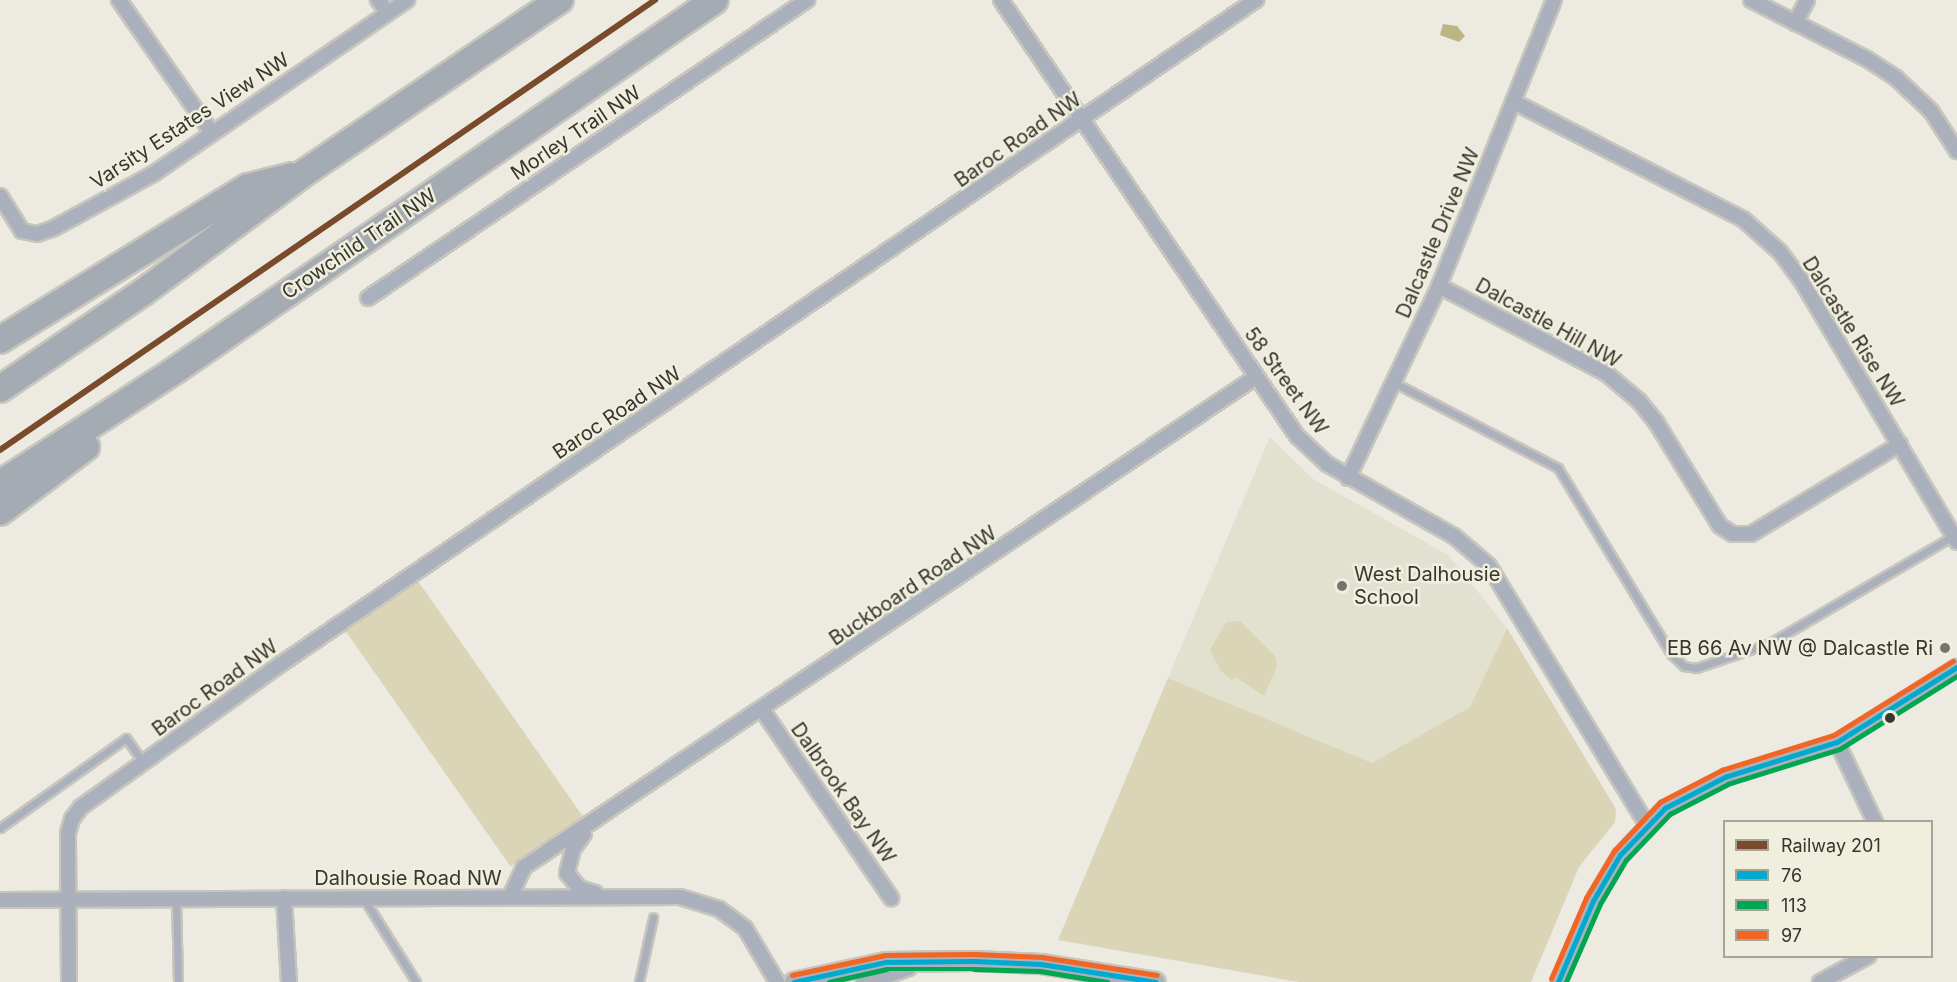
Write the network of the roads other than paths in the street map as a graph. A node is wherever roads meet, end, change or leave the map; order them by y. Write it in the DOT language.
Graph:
graph roads {
  1 [pos="119,0"];
  2 [pos="378,0"];
  3 [pos="407,0"];
  4 [pos="561,0"];
  5 [pos="715,0"];
  6 [pos="807,0"];
  7 [pos="1001,0"];
  8 [pos="1256,0"];
  9 [pos="1554,0"];
  10 [pos="1751,0"];
  11 [pos="1807,0"];
  12 [pos="388,14"];
  13 [pos="1795,23"];
  14 [pos="1514,102"];
  15 [pos="1083,118"];
  16 [pos="212,133"];
  17 [pos="1957,151"];
  18 [pos="304,174"];
  19 [pos="0,196"];
  20 [pos="1439,286"];
  21 [pos="368,298"];
  22 [pos="0,340"];
  23 [pos="177,369"];
  24 [pos="1256,377"];
  25 [pos="1393,382"];
  26 [pos="0,389"];
  27 [pos="1900,444"];
  28 [pos="1348,478"];
  29 [pos="0,484"];
  30 [pos="0,512"];
  31 [pos="1955,539"];
  32 [pos="1957,667"];
  33 [pos="763,711"];
  34 [pos="1837,742"];
  35 [pos="144,764"];
  36 [pos="1874,820"];
  37 [pos="1646,823"];
  38 [pos="591,825"];
  39 [pos="0,828"];
  40 [pos="510,897"];
  41 [pos="606,897"];
  42 [pos="284,898"];
  43 [pos="891,898"];
  44 [pos="176,899"];
  45 [pos="364,899"];
  46 [pos="0,900"];
  47 [pos="68,900"];
  48 [pos="653,918"];
  49 [pos="1866,958"];
  50 [pos="912,964"];
  51 [pos="69,982"];
  52 [pos="178,982"];
  53 [pos="289,982"];
  54 [pos="416,982"];
  55 [pos="639,982"];
  56 [pos="777,982"];
  57 [pos="794,982"];
  58 [pos="865,982"];
  59 [pos="1156,982"];
  60 [pos="1558,982"];
  61 [pos="1820,982"];
  1 -- 16 [label="street"];
  2 -- 12 [label="street"];
  3 -- 12 [label="street, Varsity Estates View NW"];
  4 -- 18 [label="highway"];
  5 -- 23 [label="highway, Crowchild Trail NW"];
  6 -- 21 [label="street, Morley Trail NW"];
  7 -- 15 [label="street, 58 Street NW"];
  8 -- 15 [label="street, Baroc Road NW"];
  9 -- 14 [label="street, Dalcastle Drive NW"];
  10 -- 13 [label="street"];
  11 -- 13 [label="street"];
  12 -- 16 [label="street, Varsity Estates View NW"];
  13 -- 17 [label="street"];
  14 -- 20 [label="street, Dalcastle Drive NW"];
  14 -- 27 [label="street, Dalcastle Rise NW"];
  15 -- 24 [label="street, 58 Street NW"];
  15 -- 35 [label="street, Baroc Road NW"];
  16 -- 19 [label="street, Varsity Estates View NW"];
  18 -- 22 [label="highway"];
  18 -- 26 [label="highway"];
  20 -- 25 [label="street, Dalcastle Drive NW"];
  20 -- 27 [label="street, Dalcastle Hill NW"];
  23 -- 29 [label="highway, Crowchild Trail NW"];
  23 -- 30 [label="highway"];
  24 -- 28 [label="street, 58 Street NW"];
  24 -- 33 [label="street, Buckboard Road NW"];
  25 -- 28 [label="street, Dalcastle Drive NW"];
  25 -- 31 [label="lane"];
  27 -- 31 [label="street, Dalcastle Rise NW"];
  28 -- 37 [label="street, 58 Street NW"];
  32 -- 34 [label="street"];
  33 -- 38 [label="street, Buckboard Road NW"];
  33 -- 43 [label="street, Dalbrook Bay NW"];
  34 -- 36 [label="street"];
  34 -- 37 [label="street"];
  35 -- 39 [label="lane"];
  35 -- 47 [label="street, Baroc Road NW"];
  37 -- 60 [label="street"];
  38 -- 40 [label="street, Buckboard Road NW"];
  38 -- 41 [label="street, Buckboard Road NW"];
  40 -- 41 [label="street, Dalhousie Road NW"];
  40 -- 45 [label="street, Dalhousie Road NW"];
  41 -- 56 [label="street, Dalhousie Road NW"];
  42 -- 44 [label="street, Dalhousie Road NW"];
  42 -- 45 [label="street, Dalhousie Road NW"];
  42 -- 53 [label="street"];
  44 -- 47 [label="street, Dalhousie Road NW"];
  44 -- 52 [label="lane"];
  45 -- 54 [label="lane"];
  46 -- 47 [label="street, Dalhousie Road NW"];
  47 -- 51 [label="street, Baroc Road NW"];
  48 -- 55 [label="lane"];
  49 -- 61 [label="street"];
  50 -- 57 [label="street"];
  50 -- 58 [label="street"];
  50 -- 59 [label="street"];
}
